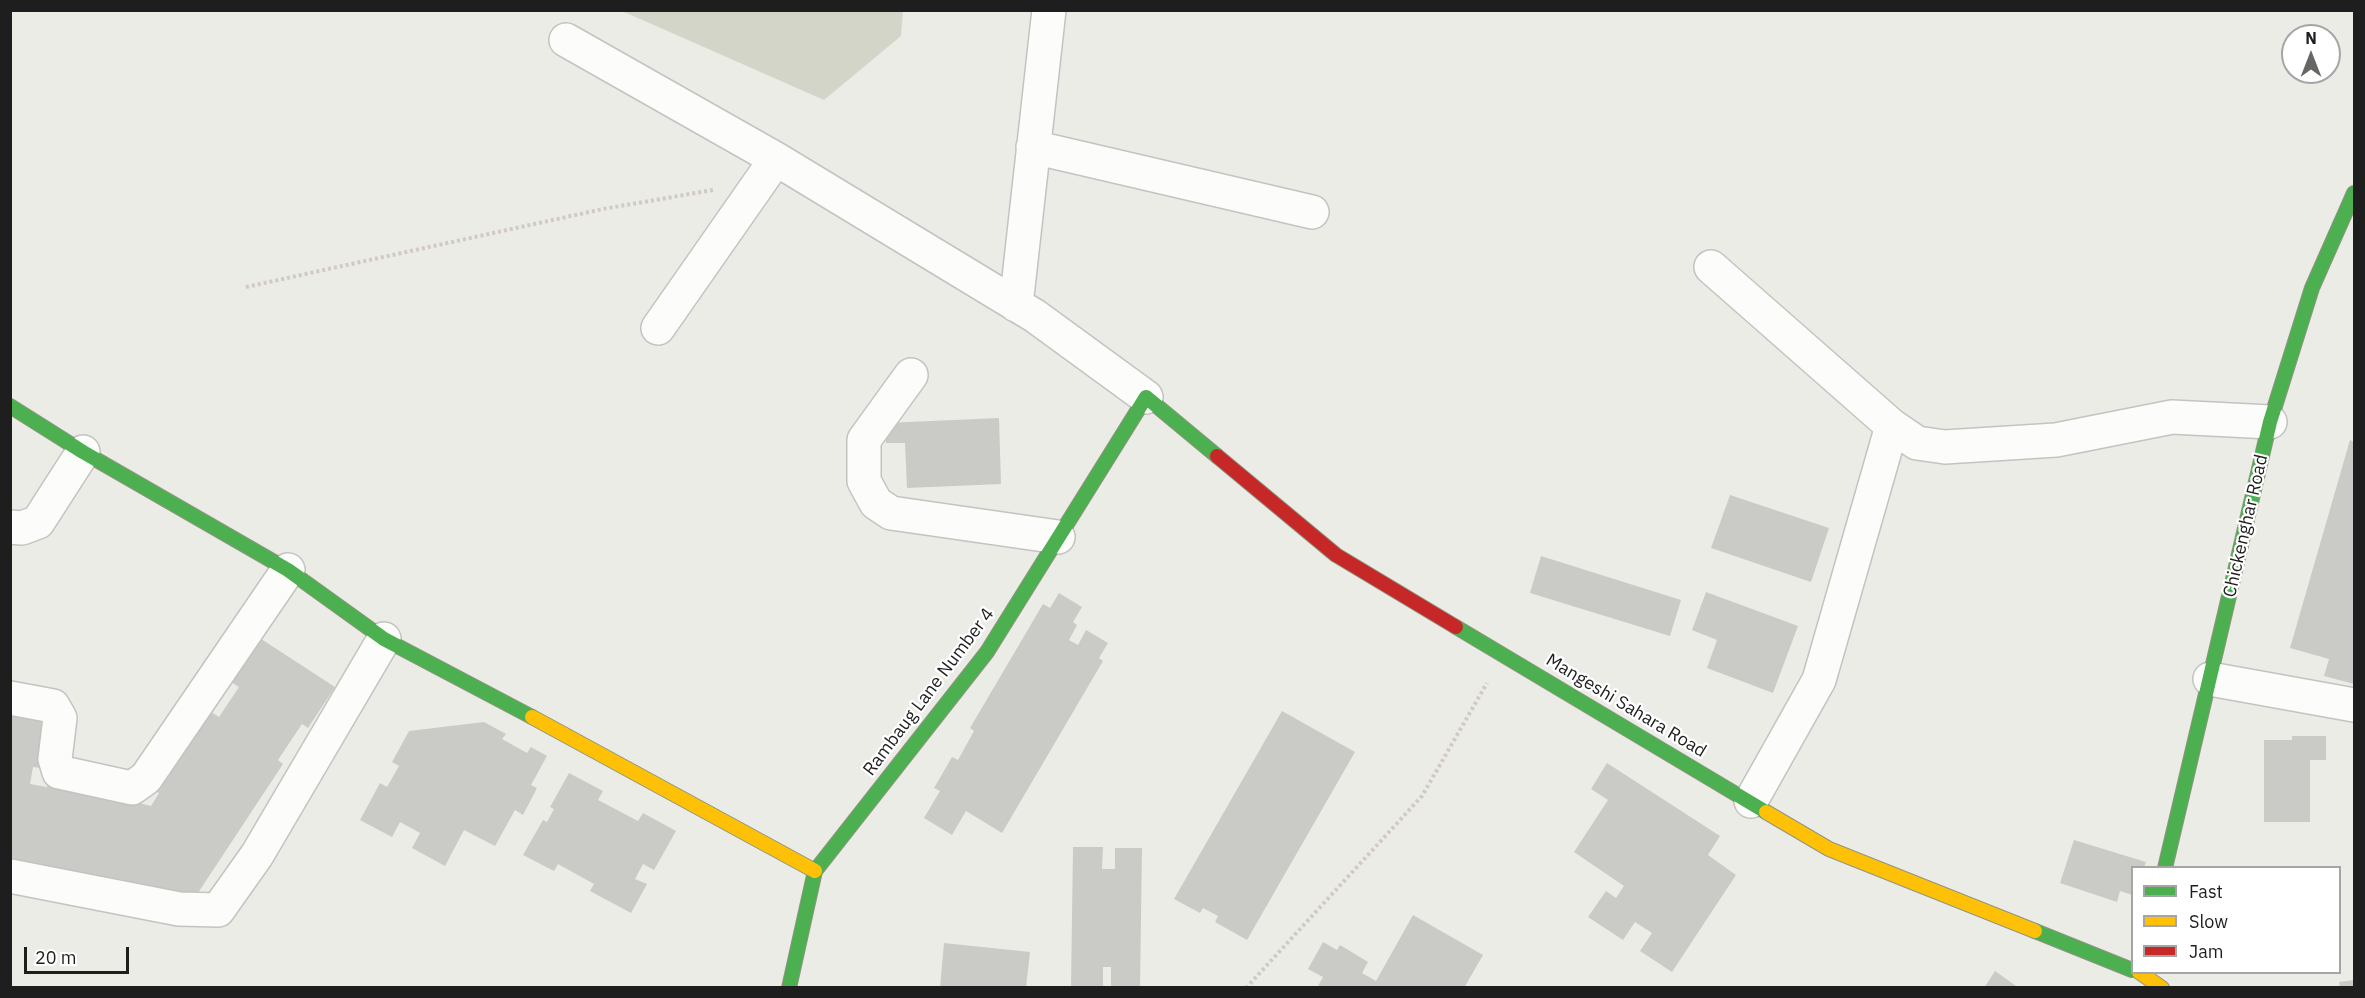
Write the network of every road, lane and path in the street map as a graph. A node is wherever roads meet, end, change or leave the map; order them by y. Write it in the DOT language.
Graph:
graph roads {
  1 [pos="1049,10"];
  2 [pos="566,40"];
  3 [pos="1033,147"];
  4 [pos="767,170"];
  5 [pos="2355,193"];
  6 [pos="1312,212"];
  7 [pos="1711,267"];
  8 [pos="246,287"];
  9 [pos="1016,304"];
  10 [pos="658,328"];
  11 [pos="911,375"];
  12 [pos="1146,397"];
  13 [pos="10,406"];
  14 [pos="2270,422"];
  15 [pos="1892,426"];
  16 [pos="83,452"];
  17 [pos="10,528"];
  18 [pos="1058,537"];
  19 [pos="288,570"];
  20 [pos="384,639"];
  21 [pos="1504,654"];
  22 [pos="2210,679"];
  23 [pos="10,698"];
  24 [pos="2355,705"];
  25 [pos="1750,801"];
  26 [pos="2165,866"];
  27 [pos="815,871"];
  28 [pos="10,876"];
  29 [pos="2131,969"];
  30 [pos="2142,974"];
  31 [pos="789,987"];
  32 [pos="1246,987"];
  33 [pos="2162,987"];
  1 -- 3 [label="street"];
  2 -- 4 [label="street"];
  3 -- 6 [label="street"];
  3 -- 9 [label="street"];
  4 -- 8 [label="path"];
  4 -- 9 [label="street"];
  4 -- 10 [label="street"];
  5 -- 14 [label="street, Chickenghar Road"];
  7 -- 15 [label="street"];
  9 -- 12 [label="street"];
  11 -- 18 [label="street"];
  12 -- 18 [label="street, Rambaug Lane Number 4"];
  12 -- 21 [label="street, Mangeshi Sahara Road"];
  13 -- 16 [label="street"];
  14 -- 15 [label="street"];
  14 -- 22 [label="street, Chickenghar Road"];
  15 -- 25 [label="street"];
  16 -- 17 [label="street"];
  16 -- 19 [label="street"];
  18 -- 27 [label="street, Rambaug Lane Number 4"];
  19 -- 20 [label="street"];
  19 -- 23 [label="street"];
  20 -- 27 [label="street"];
  20 -- 28 [label="street"];
  21 -- 25 [label="street, Mangeshi Sahara Road"];
  21 -- 32 [label="path"];
  22 -- 24 [label="street"];
  22 -- 26 [label="street, Chickenghar Road"];
  25 -- 29 [label="street, Mangeshi Sahara Road"];
  27 -- 31 [label="street, Rambaug Lane Number 4"];
  30 -- 33 [label="street"];
}
